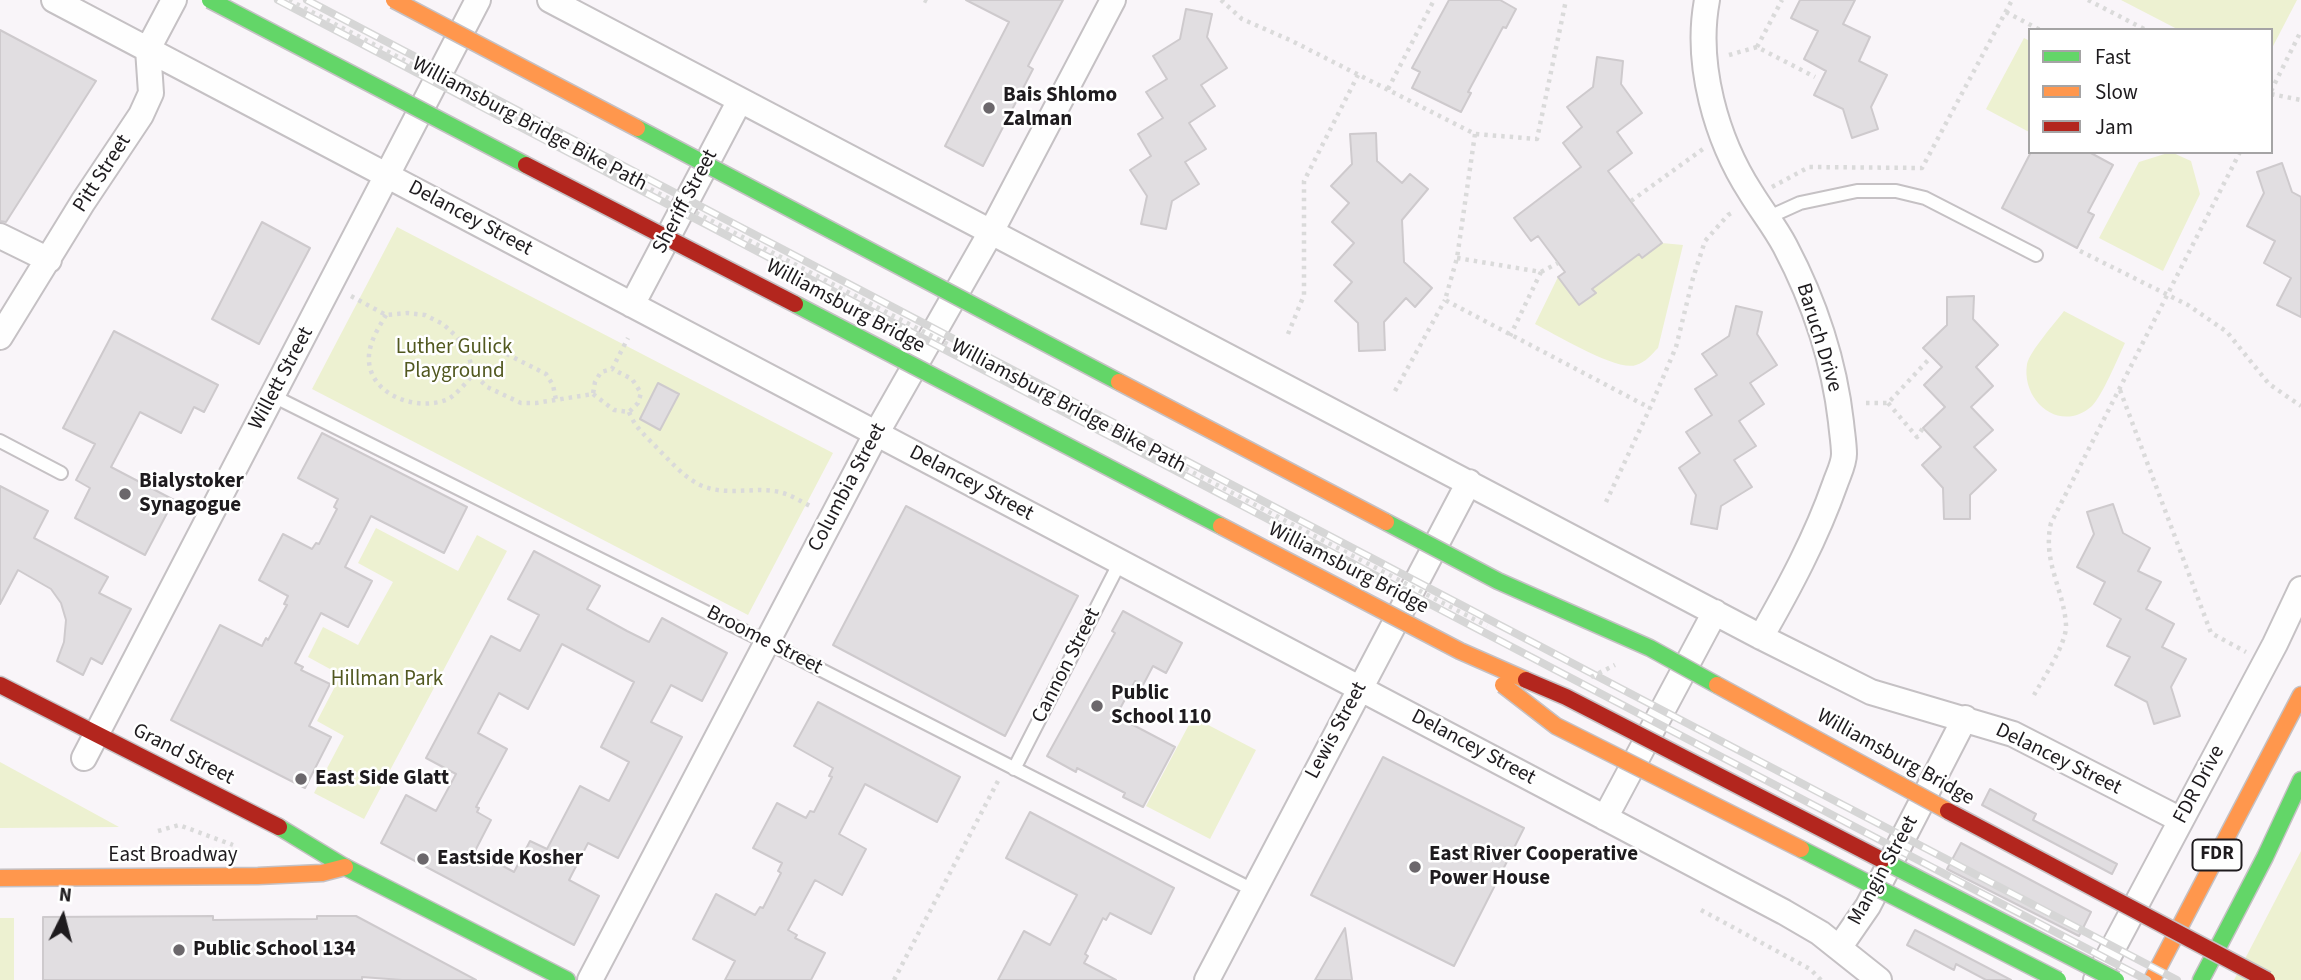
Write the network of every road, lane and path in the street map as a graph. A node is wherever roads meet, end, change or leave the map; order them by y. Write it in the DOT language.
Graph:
graph roads {
  1 [pos="54,0"];
  2 [pos="174,0"];
  3 [pos="210,0"];
  4 [pos="289,0"];
  5 [pos="394,0"];
  6 [pos="478,0"];
  7 [pos="550,0"];
  8 [pos="924,0"];
  9 [pos="1113,0"];
  10 [pos="1221,0"];
  11 [pos="1434,0"];
  12 [pos="1566,0"];
  13 [pos="1707,0"];
  14 [pos="1783,0"];
  15 [pos="2012,0"];
  16 [pos="2088,0"];
  17 [pos="930,3"];
  18 [pos="2006,12"];
  19 [pos="2036,28"];
  20 [pos="2142,28"];
  21 [pos="2301,31"];
  22 [pos="1757,47"];
  23 [pos="148,49"];
  24 [pos="1729,55"];
  25 [pos="1358,75"];
  26 [pos="1815,77"];
  27 [pos="2273,88"];
  28 [pos="1388,90"];
  29 [pos="2273,93"];
  30 [pos="740,100"];
  31 [pos="2301,100"];
  32 [pos="1475,134"];
  33 [pos="1707,146"];
  34 [pos="2240,154"];
  35 [pos="387,176"];
  36 [pos="1631,201"];
  37 [pos="1762,208"];
  38 [pos="990,232"];
  39 [pos="0,236"];
  40 [pos="2080,251"];
  41 [pos="2036,255"];
  42 [pos="1457,258"];
  43 [pos="49,260"];
  44 [pos="1558,263"];
  45 [pos="1541,272"];
  46 [pos="350,296"];
  47 [pos="2169,296"];
  48 [pos="1445,300"];
  49 [pos="632,305"];
  50 [pos="386,315"];
  51 [pos="1288,334"];
  52 [pos="1510,336"];
  53 [pos="0,337"];
  54 [pos="628,338"];
  55 [pos="467,351"];
  56 [pos="1931,357"];
  57 [pos="612,369"];
  58 [pos="474,374"];
  59 [pos="2120,390"];
  60 [pos="1395,391"];
  61 [pos="593,394"];
  62 [pos="273,396"];
  63 [pos="556,400"];
  64 [pos="1888,402"];
  65 [pos="1866,403"];
  66 [pos="2301,406"];
  67 [pos="1650,408"];
  68 [pos="629,412"];
  69 [pos="1923,428"];
  70 [pos="876,434"];
  71 [pos="0,441"];
  72 [pos="61,473"];
  73 [pos="1469,482"];
  74 [pos="1605,502"];
  75 [pos="810,506"];
  76 [pos="1121,562"];
  77 [pos="1498,581"];
  78 [pos="2301,589"];
  79 [pos="1715,612"];
  80 [pos="1488,627"];
  81 [pos="1761,637"];
  82 [pos="1589,638"];
  83 [pos="767,642"];
  84 [pos="1460,651"];
  85 [pos="2247,652"];
  86 [pos="1658,680"];
  87 [pos="0,685"];
  88 [pos="1359,688"];
  89 [pos="2034,695"];
  90 [pos="2301,695"];
  91 [pos="1693,699"];
  92 [pos="1965,718"];
  93 [pos="2282,731"];
  94 [pos="95,734"];
  95 [pos="84,757"];
  96 [pos="1010,767"];
  97 [pos="2301,780"];
  98 [pos="2237,781"];
  99 [pos="2301,799"];
  100 [pos="1896,808"];
  101 [pos="1605,818"];
  102 [pos="2181,820"];
  103 [pos="1931,827"];
  104 [pos="158,831"];
  105 [pos="263,837"];
  106 [pos="240,848"];
  107 [pos="2265,857"];
  108 [pos="345,867"];
  109 [pos="0,877"];
  110 [pos="1254,890"];
  111 [pos="2161,908"];
  112 [pos="1701,910"];
  113 [pos="2112,923"];
  114 [pos="2144,936"];
  115 [pos="1839,948"];
  116 [pos="2194,969"];
  117 [pos="566,980"];
  118 [pos="590,980"];
  119 [pos="894,980"];
  120 [pos="1207,980"];
  121 [pos="1821,980"];
  122 [pos="1880,980"];
  123 [pos="2058,980"];
  124 [pos="2096,980"];
  125 [pos="2116,980"];
  126 [pos="2152,980"];
  127 [pos="2220,980"];
  128 [pos="2267,980"];
  1 -- 23 [label="street, Delancey Street"];
  2 -- 23 [label="street"];
  3 -- 84 [label="main road, Williamsburg Bridge, bridge"];
  4 -- 80 [label="path, Williamsburg Bridge Bike Path, bridge"];
  5 -- 77 [label="main road, Williamsburg Bridge, bridge"];
  6 -- 35 [label="street, Willett Street"];
  7 -- 30 [label="street, Delancey Street"];
  8 -- 17 [label="path"];
  9 -- 38 [label="street, Columbia Street"];
  10 -- 25 [label="path"];
  11 -- 28 [label="path"];
  12 -- 32 [label="path"];
  13 -- 37 [label="street, Baruch Drive"];
  14 -- 22 [label="path"];
  15 -- 18 [label="path"];
  16 -- 20 [label="path"];
  18 -- 19 [label="path"];
  18 -- 37 [label="path"];
  21 -- 27 [label="path"];
  22 -- 24 [label="path"];
  22 -- 26 [label="path"];
  23 -- 35 [label="street, Delancey Street"];
  23 -- 43 [label="street, Pitt Street"];
  25 -- 28 [label="path"];
  25 -- 51 [label="path"];
  28 -- 32 [label="path"];
  29 -- 31 [label="path"];
  30 -- 38 [label="street, Delancey Street"];
  30 -- 49 [label="street, Sheriff Street"];
  32 -- 42 [label="path"];
  33 -- 36 [label="path"];
  34 -- 47 [label="path"];
  35 -- 49 [label="street, Delancey Street"];
  35 -- 62 [label="street, Willett Street"];
  37 -- 41 [label="lane"];
  37 -- 67 [label="path"];
  37 -- 81 [label="street, Baruch Drive"];
  38 -- 70 [label="street, Columbia Street"];
  38 -- 73 [label="street, Delancey Street"];
  39 -- 43 [label="street"];
  40 -- 47 [label="path"];
  42 -- 45 [label="path"];
  42 -- 48 [label="path"];
  43 -- 53 [label="street, Pitt Street"];
  44 -- 45 [label="path"];
  45 -- 52 [label="path"];
  46 -- 50 [label="path"];
  47 -- 59 [label="path"];
  47 -- 66 [label="path"];
  48 -- 52 [label="path"];
  48 -- 60 [label="path"];
  49 -- 70 [label="street, Delancey Street"];
  50 -- 55 [label="path"];
  50 -- 58 [label="path"];
  52 -- 67 [label="path"];
  54 -- 57 [label="path"];
  55 -- 58 [label="path"];
  55 -- 63 [label="path"];
  56 -- 64 [label="path"];
  57 -- 61 [label="path"];
  57 -- 68 [label="path"];
  58 -- 63 [label="path"];
  59 -- 85 [label="path"];
  59 -- 89 [label="path"];
  61 -- 63 [label="path"];
  61 -- 68 [label="path"];
  62 -- 83 [label="lane, Broome Street"];
  62 -- 94 [label="street, Willett Street"];
  64 -- 65 [label="path"];
  64 -- 69 [label="path"];
  67 -- 74 [label="path"];
  68 -- 75 [label="path"];
  70 -- 76 [label="street, Delancey Street"];
  70 -- 83 [label="street, Columbia Street"];
  71 -- 72 [label="lane"];
  73 -- 79 [label="street, Delancey Street"];
  73 -- 88 [label="street, Lewis Street"];
  76 -- 88 [label="street, Delancey Street"];
  76 -- 96 [label="lane, Cannon Street"];
  77 -- 82 [label="main road, Williamsburg Bridge, bridge"];
  77 -- 128 [label="main road, Williamsburg Bridge, bridge"];
  78 -- 102 [label="street, FDR Drive"];
  79 -- 81 [label="street, Delancey Street"];
  79 -- 101 [label="street"];
  81 -- 92 [label="street, Delancey Street"];
  83 -- 96 [label="lane, Broome Street"];
  83 -- 118 [label="street, Columbia Street"];
  84 -- 123 [label="main road, Williamsburg Bridge, bridge"];
  84 -- 125 [label="main road, Williamsburg Bridge, bridge"];
  86 -- 91 [label="main road"];
  87 -- 94 [label="main road, Grand Street"];
  88 -- 101 [label="street, Delancey Street"];
  88 -- 110 [label="street, Lewis Street"];
  90 -- 93 [label="main road, FDR"];
  92 -- 102 [label="street, Delancey Street"];
  92 -- 115 [label="street, Mangin Street"];
  93 -- 98 [label="main road"];
  93 -- 126 [label="main road, FDR"];
  94 -- 95 [label="street, Willett Street"];
  94 -- 108 [label="main road, Grand Street"];
  96 -- 110 [label="lane, Broome Street"];
  96 -- 119 [label="path"];
  97 -- 107 [label="main road, FDR"];
  99 -- 107 [label="main road"];
  100 -- 103 [label="main road, Williamsburg Bridge"];
  101 -- 115 [label="street, Delancey Street"];
  102 -- 124 [label="street, FDR Drive"];
  104 -- 106 [label="path"];
  105 -- 108 [label="main road, Grand Street"];
  107 -- 116 [label="main road, FDR"];
  108 -- 109 [label="main road, East Broadway"];
  108 -- 117 [label="main road, Grand Street"];
  110 -- 120 [label="street, Lewis Street"];
  111 -- 114 [label="main road"];
  112 -- 121 [label="path"];
  113 -- 114 [label="main road"];
  114 -- 116 [label="main road"];
  115 -- 122 [label="street, Delancey Street"];
  116 -- 127 [label="main road"];
}
